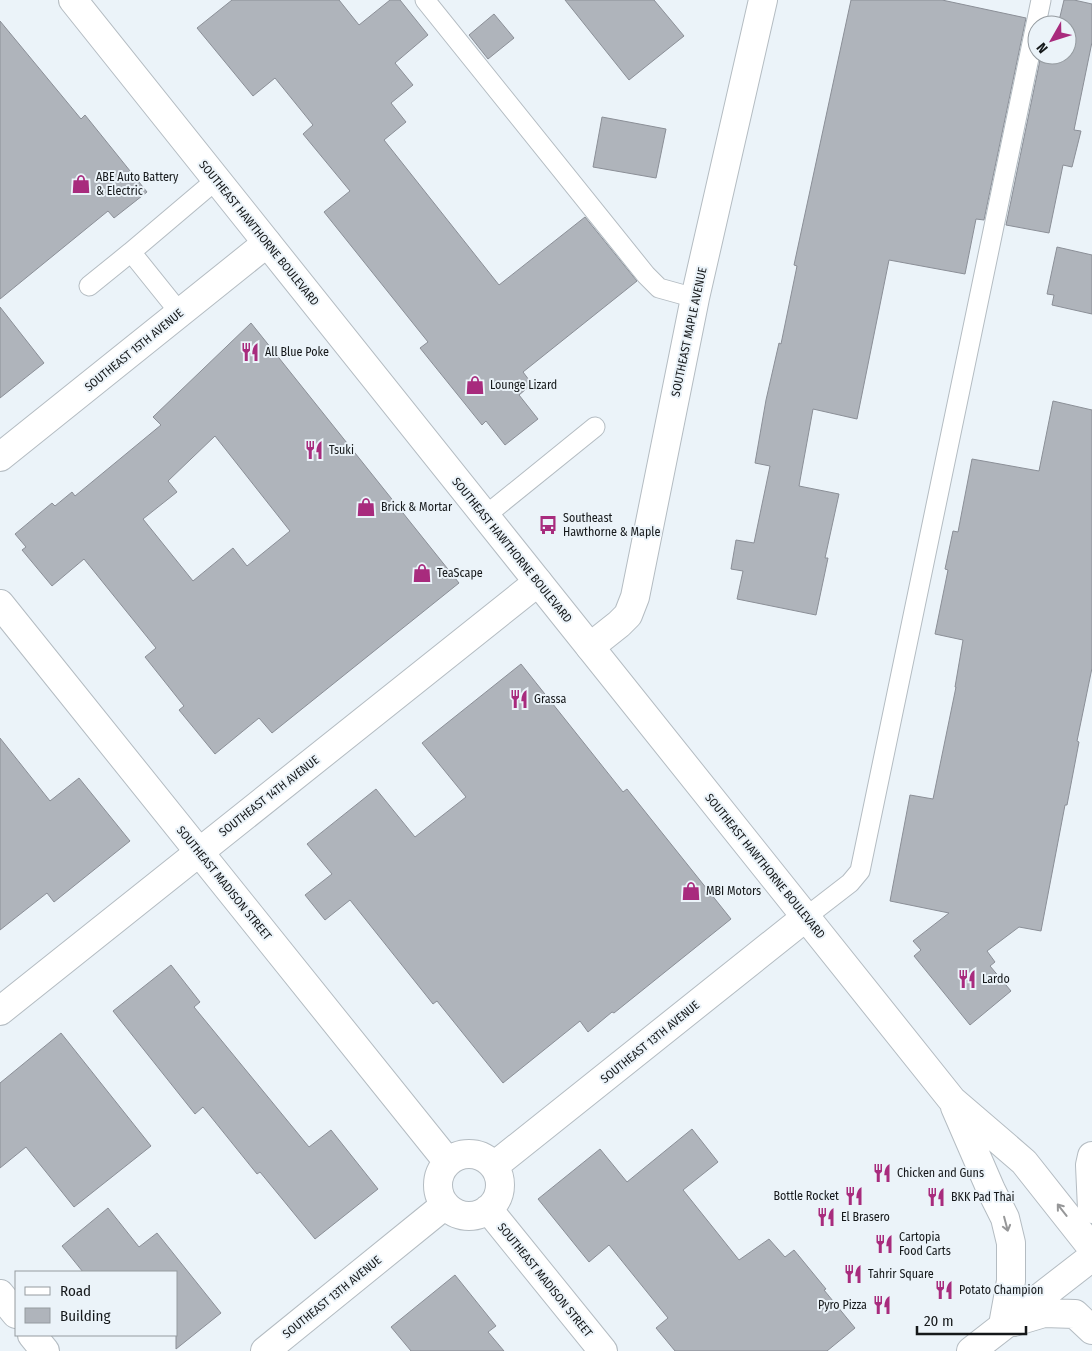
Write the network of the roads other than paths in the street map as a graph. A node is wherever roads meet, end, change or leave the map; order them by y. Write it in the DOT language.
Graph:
graph roads {
  1 [pos="73,0"];
  2 [pos="425,0"];
  3 [pos="763,0"];
  4 [pos="1040,0"];
  5 [pos="216,180"];
  6 [pos="267,243"];
  7 [pos="131,252"];
  8 [pos="89,286"];
  9 [pos="695,298"];
  10 [pos="180,312"];
  11 [pos="595,427"];
  12 [pos="0,457"];
  13 [pos="485,516"];
  14 [pos="538,582"];
  15 [pos="0,604"];
  16 [pos="590,647"];
  17 [pos="199,851"];
  18 [pos="806,917"];
  19 [pos="0,1011"];
  20 [pos="952,1100"];
  21 [pos="1092,1156"];
  22 [pos="448,1162"];
  23 [pos="494,1166"];
  24 [pos="445,1205"];
  25 [pos="488,1209"];
  26 [pos="1092,1209"];
  27 [pos="1092,1248"];
  28 [pos="1092,1257"];
  29 [pos="0,1294"];
  30 [pos="15,1313"];
  31 [pos="1004,1325"];
  32 [pos="1092,1330"];
  33 [pos="33,1336"];
  34 [pos="45,1351"];
  35 [pos="265,1351"];
  36 [pos="603,1351"];
  37 [pos="970,1351"];
  1 -- 5 [label="street, SOUTHEAST HAWTHORNE BOULEVARD"];
  2 -- 9 [label="lane"];
  3 -- 9 [label="street, SOUTHEAST MAPLE AVENUE"];
  4 -- 18 [label="lane"];
  5 -- 6 [label="street, SOUTHEAST HAWTHORNE BOULEVARD"];
  5 -- 7 [label="lane"];
  6 -- 10 [label="street, SOUTHEAST 15TH AVENUE"];
  6 -- 13 [label="street, SOUTHEAST HAWTHORNE BOULEVARD"];
  7 -- 8 [label="lane"];
  7 -- 10 [label="lane"];
  9 -- 16 [label="street, SOUTHEAST MAPLE AVENUE"];
  10 -- 12 [label="street, SOUTHEAST 15TH AVENUE"];
  11 -- 13 [label="lane"];
  13 -- 14 [label="street, SOUTHEAST HAWTHORNE BOULEVARD"];
  14 -- 16 [label="street, SOUTHEAST HAWTHORNE BOULEVARD"];
  14 -- 17 [label="street, SOUTHEAST 14TH AVENUE"];
  15 -- 17 [label="street, SOUTHEAST MADISON STREET"];
  16 -- 18 [label="street, SOUTHEAST HAWTHORNE BOULEVARD"];
  17 -- 19 [label="street, SOUTHEAST 14TH AVENUE"];
  17 -- 22 [label="street, SOUTHEAST MADISON STREET"];
  18 -- 20 [label="street, SOUTHEAST HAWTHORNE BOULEVARD"];
  18 -- 23 [label="street, SOUTHEAST 13TH AVENUE"];
  27 -- 20 [label="street, SOUTHEAST HAWTHORNE BOULEVARD, one-way"];
  20 -- 31 [label="street, SOUTHEAST HAWTHORNE BOULEVARD, one-way"];
  21 -- 26 [label="street"];
  22 -- 23 [label="street"];
  22 -- 24 [label="street"];
  23 -- 25 [label="street"];
  24 -- 25 [label="street"];
  24 -- 35 [label="street, SOUTHEAST 13TH AVENUE"];
  25 -- 36 [label="street, SOUTHEAST MADISON STREET"];
  28 -- 31 [label="street"];
  29 -- 30 [label="street"];
  31 -- 32 [label="street"];
  31 -- 37 [label="street"];
  33 -- 34 [label="street"];
}
